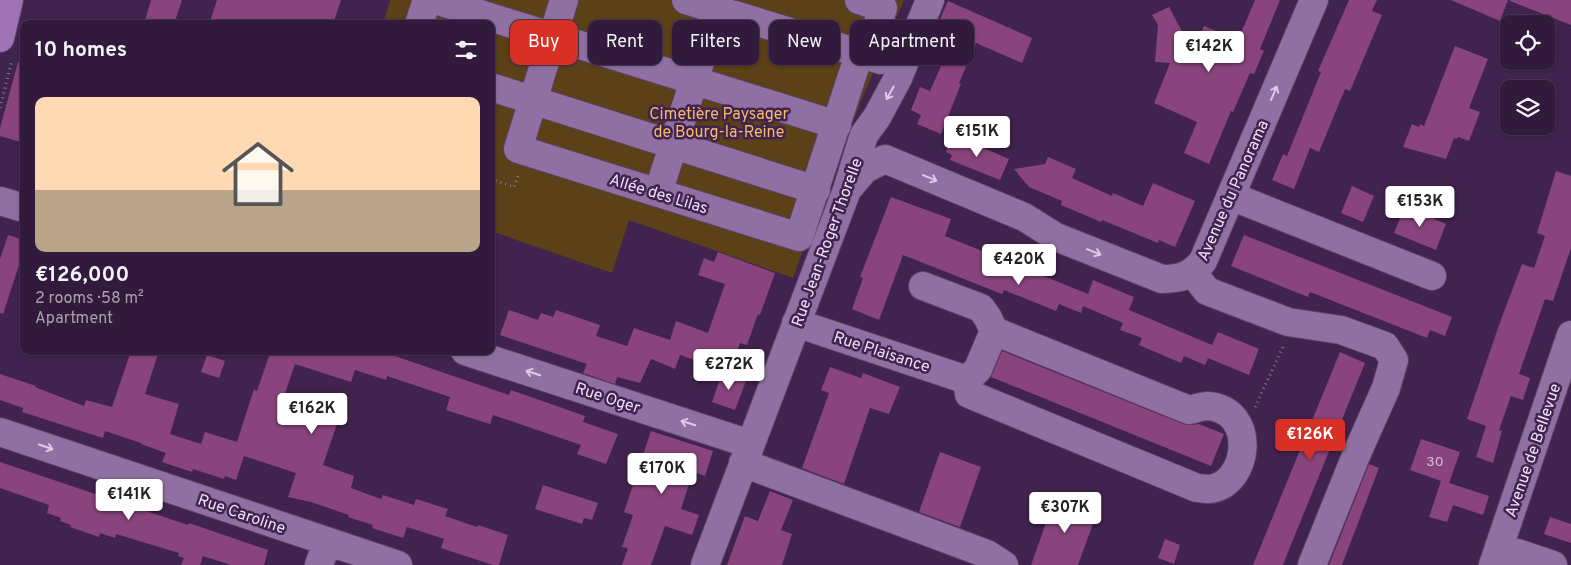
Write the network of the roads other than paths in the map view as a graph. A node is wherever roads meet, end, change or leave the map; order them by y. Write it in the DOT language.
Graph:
graph roads {
  1 [pos="9,0"];
  2 [pos="427,0"];
  3 [pos="435,0"];
  4 [pos="564,0"];
  5 [pos="686,0"];
  6 [pos="930,0"];
  7 [pos="1314,0"];
  8 [pos="871,4"];
  9 [pos="718,5"];
  10 [pos="420,20"];
  11 [pos="558,20"];
  12 [pos="871,20"];
  13 [pos="914,20"];
  14 [pos="510,24"];
  15 [pos="0,38"];
  16 [pos="578,45"];
  17 [pos="850,50"];
  18 [pos="544,65"];
  19 [pos="856,65"];
  20 [pos="881,65"];
  21 [pos="694,81"];
  22 [pos="495,88"];
  23 [pos="533,100"];
  24 [pos="876,117"];
  25 [pos="837,125"];
  26 [pos="674,145"];
  27 [pos="885,159"];
  28 [pos="816,190"];
  29 [pos="847,190"];
  30 [pos="658,193"];
  31 [pos="1231,196"];
  32 [pos="0,201"];
  33 [pos="20,207"];
  34 [pos="1192,272"];
  35 [pos="1432,276"];
  36 [pos="923,286"];
  37 [pos="796,323"];
  38 [pos="994,330"];
  39 [pos="1571,335"];
  40 [pos="476,355"];
  41 [pos="967,380"];
  42 [pos="0,432"];
  43 [pos="747,453"];
  44 [pos="323,553"];
  45 [pos="1496,556"];
  46 [pos="398,565"];
  47 [pos="705,565"];
  48 [pos="1004,565"];
  49 [pos="1312,565"];
  50 [pos="1553,565"];
  1 -- 15 [label="main road"];
  2 -- 10 [label="street"];
  3 -- 14 [label="street"];
  4 -- 11 [label="street"];
  5 -- 9 [label="street"];
  6 -- 13 [label="street, Rue Jean-Roger Thorelle"];
  31 -- 7 [label="street, Avenue du Panorama, one-way"];
  8 -- 12 [label="street"];
  9 -- 17 [label="street"];
  9 -- 21 [label="street"];
  16 -- 21 [label="street"];
  18 -- 23 [label="street"];
  19 -- 25 [label="street"];
  20 -- 24 [label="street, Rue Jean-Roger Thorelle, one-way"];
  21 -- 25 [label="street"];
  21 -- 26 [label="street"];
  22 -- 23 [label="street"];
  23 -- 26 [label="street"];
  23 -- 30 [label="street, Allée des Lilas"];
  24 -- 27 [label="street, Rue Jean-Roger Thorelle"];
  24 -- 29 [label="street, Rue Jean-Roger Thorelle"];
  25 -- 28 [label="street"];
  26 -- 28 [label="street"];
  26 -- 30 [label="street"];
  27 -- 29 [label="street"];
  27 -- 34 [label="street, Avenue du Panorama, one-way"];
  28 -- 30 [label="street, Allée des Lilas"];
  29 -- 37 [label="street, Rue Jean-Roger Thorelle"];
  31 -- 34 [label="street, Avenue du Panorama"];
  31 -- 35 [label="street"];
  32 -- 33 [label="street"];
  34 -- 49 [label="street"];
  36 -- 38 [label="street"];
  37 -- 41 [label="street, Rue Plaisance"];
  37 -- 43 [label="street, Rue Jean-Roger Thorelle"];
  38 -- 41 [label="street"];
  38 -- 41 [label="street"];
  39 -- 45 [label="street, Avenue de Bellevue"];
  43 -- 40 [label="street, Rue Oger, one-way"];
  42 -- 44 [label="street, Rue Caroline, one-way"];
  43 -- 47 [label="street, Rue Jean-Roger Thorelle"];
  43 -- 48 [label="street, Rue Oger"];
  44 -- 46 [label="street, Rue Caroline"];
  45 -- 50 [label="street"];
}
